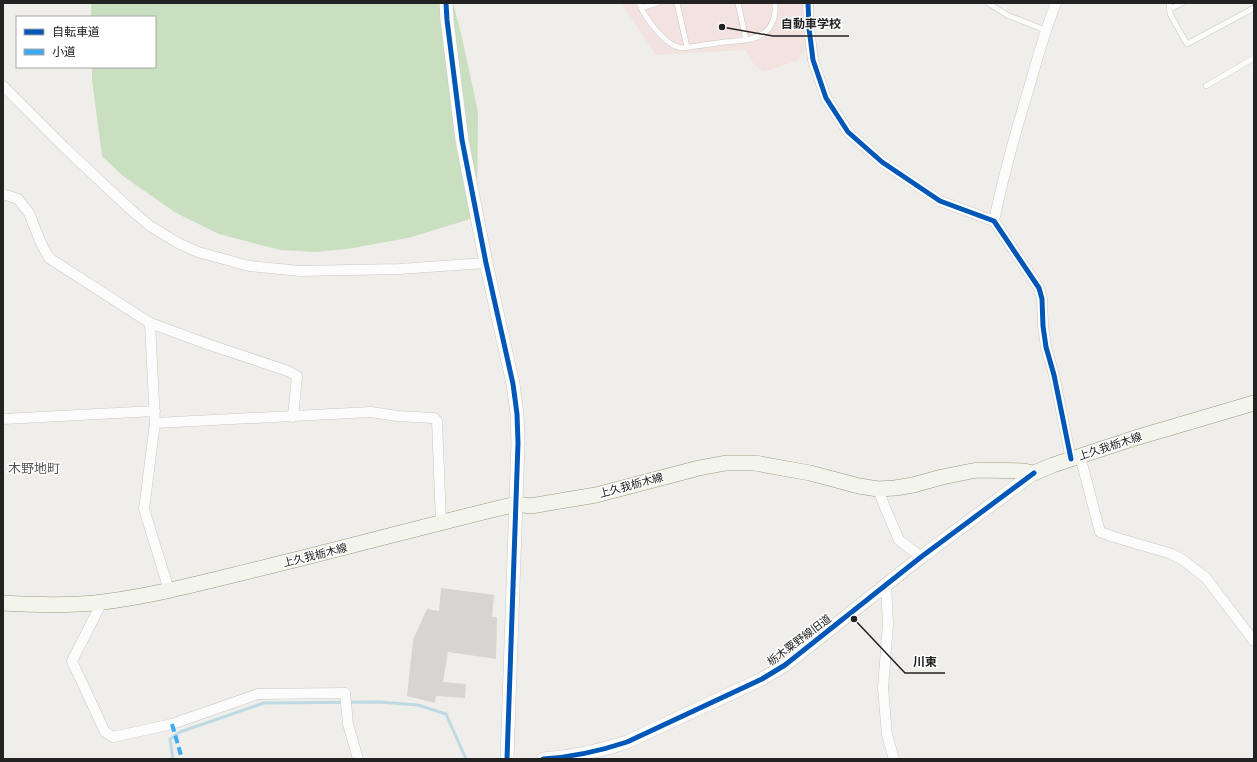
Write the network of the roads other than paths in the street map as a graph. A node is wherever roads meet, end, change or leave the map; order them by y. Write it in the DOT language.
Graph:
graph roads {
  1 [pos="446,3"];
  2 [pos="657,3"];
  3 [pos="677,3"];
  4 [pos="738,3"];
  5 [pos="775,3"];
  6 [pos="808,3"];
  7 [pos="988,3"];
  8 [pos="1056,3"];
  9 [pos="1182,3"];
  10 [pos="640,5"];
  11 [pos="1170,6"];
  12 [pos="1254,8"];
  13 [pos="1045,30"];
  14 [pos="746,40"];
  15 [pos="687,47"];
  16 [pos="1254,58"];
  17 [pos="3,86"];
  18 [pos="1206,86"];
  19 [pos="3,194"];
  20 [pos="994,221"];
  21 [pos="486,263"];
  22 [pos="150,323"];
  23 [pos="1254,403"];
  24 [pos="155,411"];
  25 [pos="293,417"];
  26 [pos="3,419"];
  27 [pos="155,423"];
  28 [pos="1075,457"];
  29 [pos="1034,473"];
  30 [pos="878,488"];
  31 [pos="516,504"];
  32 [pos="441,522"];
  33 [pos="921,557"];
  34 [pos="886,585"];
  35 [pos="169,590"];
  36 [pos="102,602"];
  37 [pos="3,603"];
  38 [pos="1254,640"];
  39 [pos="358,759"];
  40 [pos="507,759"];
  41 [pos="543,759"];
  42 [pos="894,759"];
  1 -- 21 [label="street"];
  2 -- 10 [label="lane"];
  3 -- 15 [label="lane"];
  4 -- 14 [label="lane"];
  5 -- 14 [label="lane"];
  6 -- 20 [label="street"];
  7 -- 13 [label="lane"];
  8 -- 13 [label="street"];
  9 -- 11 [label="lane"];
  10 -- 15 [label="lane"];
  11 -- 12 [label="lane"];
  13 -- 20 [label="street"];
  14 -- 15 [label="lane"];
  16 -- 18 [label="lane"];
  17 -- 21 [label="street"];
  19 -- 22 [label="street"];
  20 -- 28 [label="street"];
  21 -- 31 [label="street"];
  22 -- 24 [label="street"];
  22 -- 25 [label="street"];
  23 -- 28 [label="main road, 上久我栃木線"];
  24 -- 26 [label="street"];
  24 -- 27 [label="street"];
  25 -- 27 [label="street"];
  25 -- 32 [label="street"];
  27 -- 35 [label="street"];
  28 -- 29 [label="main road, 上久我栃木線"];
  28 -- 38 [label="street"];
  29 -- 30 [label="main road, 上久我栃木線"];
  29 -- 33 [label="street, 栃木粟野線旧道"];
  30 -- 31 [label="main road, 上久我栃木線"];
  30 -- 33 [label="street"];
  31 -- 32 [label="main road, 上久我栃木線"];
  31 -- 40 [label="street"];
  32 -- 35 [label="main road, 上久我栃木線"];
  33 -- 34 [label="street, 栃木粟野線旧道"];
  34 -- 41 [label="street, 栃木粟野線旧道"];
  34 -- 42 [label="street"];
  35 -- 36 [label="main road, 上久我栃木線"];
  36 -- 37 [label="main road, 上久我栃木線"];
  36 -- 39 [label="street"];
}
